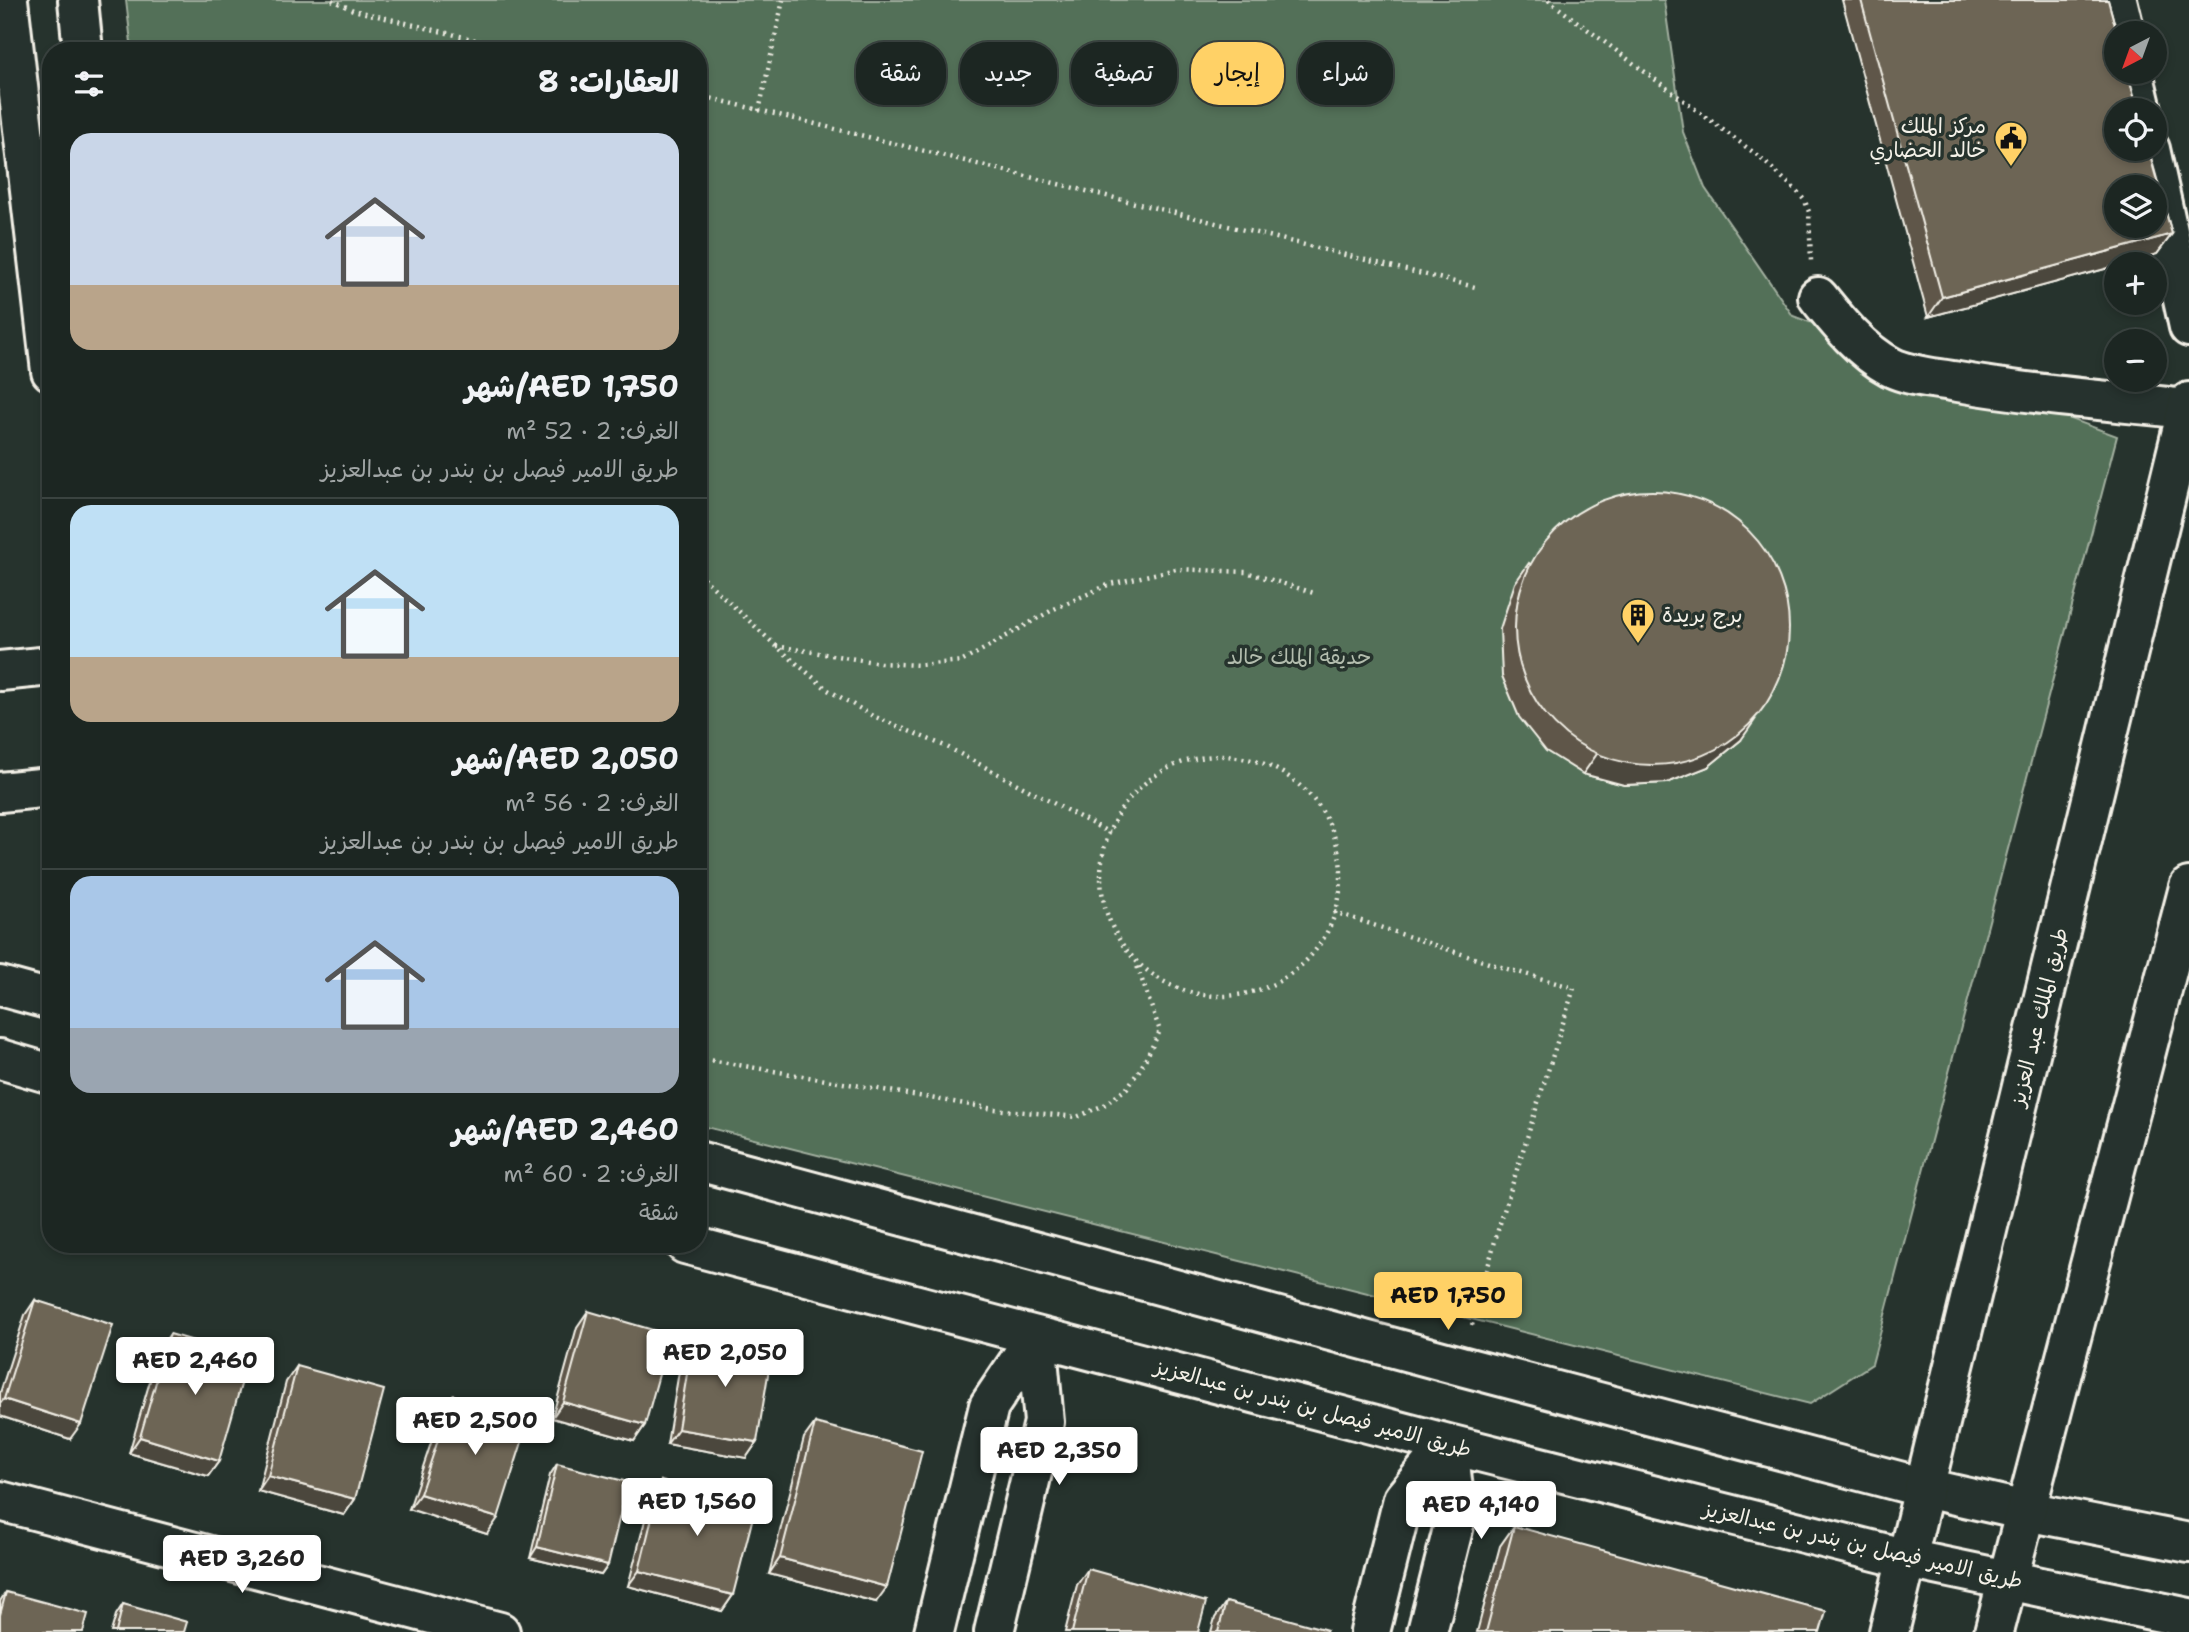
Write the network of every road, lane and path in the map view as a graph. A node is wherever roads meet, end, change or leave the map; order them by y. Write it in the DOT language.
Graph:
graph roads {
  1 [pos="8,0"];
  2 [pos="78,0"];
  3 [pos="332,0"];
  4 [pos="783,0"];
  5 [pos="1548,0"];
  6 [pos="2117,0"];
  7 [pos="2122,21"];
  8 [pos="82,42"];
  9 [pos="484,42"];
  10 [pos="707,97"];
  11 [pos="760,111"];
  12 [pos="2153,161"];
  13 [pos="1475,286"];
  14 [pos="42,293"];
  15 [pos="1818,297"];
  16 [pos="2189,327"];
  17 [pos="2188,406"];
  18 [pos="707,581"];
  19 [pos="1317,594"];
  20 [pos="776,646"];
  21 [pos="42,667"];
  22 [pos="0,671"];
  23 [pos="42,788"];
  24 [pos="0,792"];
  25 [pos="1110,833"];
  26 [pos="2189,887"];
  27 [pos="1335,912"];
  28 [pos="1135,960"];
  29 [pos="0,986"];
  30 [pos="42,998"];
  31 [pos="0,1059"];
  32 [pos="707,1060"];
  33 [pos="42,1071"];
  34 [pos="707,1163"];
  35 [pos="707,1250"];
  36 [pos="1035,1336"];
  37 [pos="1461,1366"];
  38 [pos="1448,1444"];
  39 [pos="1925,1488"];
  40 [pos="0,1501"];
  41 [pos="2026,1511"];
  42 [pos="2189,1544"];
  43 [pos="1907,1559"];
  44 [pos="2007,1580"];
  45 [pos="2189,1618"];
  46 [pos="500,1632"];
  47 [pos="934,1632"];
  48 [pos="994,1632"];
  49 [pos="1370,1632"];
  50 [pos="1427,1632"];
  51 [pos="1889,1632"];
  52 [pos="1994,1632"];
  1 -- 14 [label="main road"];
  2 -- 8 [label="main road"];
  3 -- 9 [label="path"];
  4 -- 11 [label="path"];
  5 -- 15 [label="path"];
  6 -- 7 [label="main road"];
  10 -- 11 [label="path"];
  11 -- 13 [label="path"];
  12 -- 16 [label="main road"];
  15 -- 17 [label="main road"];
  17 -- 39 [label="main road, طريق الملك عبد العزيز"];
  18 -- 20 [label="path"];
  19 -- 20 [label="path"];
  20 -- 25 [label="path"];
  21 -- 22 [label="main road"];
  23 -- 24 [label="main road"];
  25 -- 27 [label="path"];
  25 -- 28 [label="path"];
  26 -- 41 [label="main road"];
  27 -- 28 [label="path"];
  27 -- 37 [label="path"];
  28 -- 32 [label="path"];
  29 -- 30 [label="main road"];
  31 -- 33 [label="main road"];
  34 -- 37 [label="main road"];
  35 -- 36 [label="main road, طريق الامير فيصل بن بندر بن عبدالعزيز"];
  36 -- 38 [label="main road, طريق الامير فيصل بن بندر بن عبدالعزيز"];
  36 -- 47 [label="main road"];
  36 -- 48 [label="main road"];
  37 -- 39 [label="main road"];
  38 -- 43 [label="main road, طريق الامير فيصل بن بندر بن عبدالعزيز"];
  38 -- 49 [label="main road"];
  38 -- 50 [label="main road"];
  39 -- 41 [label="main road"];
  39 -- 43 [label="main road, طريق الملك عبد العزيز"];
  40 -- 46 [label="main road"];
  41 -- 42 [label="main road"];
  41 -- 44 [label="main road"];
  43 -- 44 [label="main road, طريق الامير فيصل بن بندر بن عبدالعزيز"];
  43 -- 51 [label="main road, طريق الملك عبد العزيز"];
  44 -- 45 [label="main road, طريق الامير فيصل بن بندر بن عبدالعزيز"];
  44 -- 52 [label="main road"];
}
